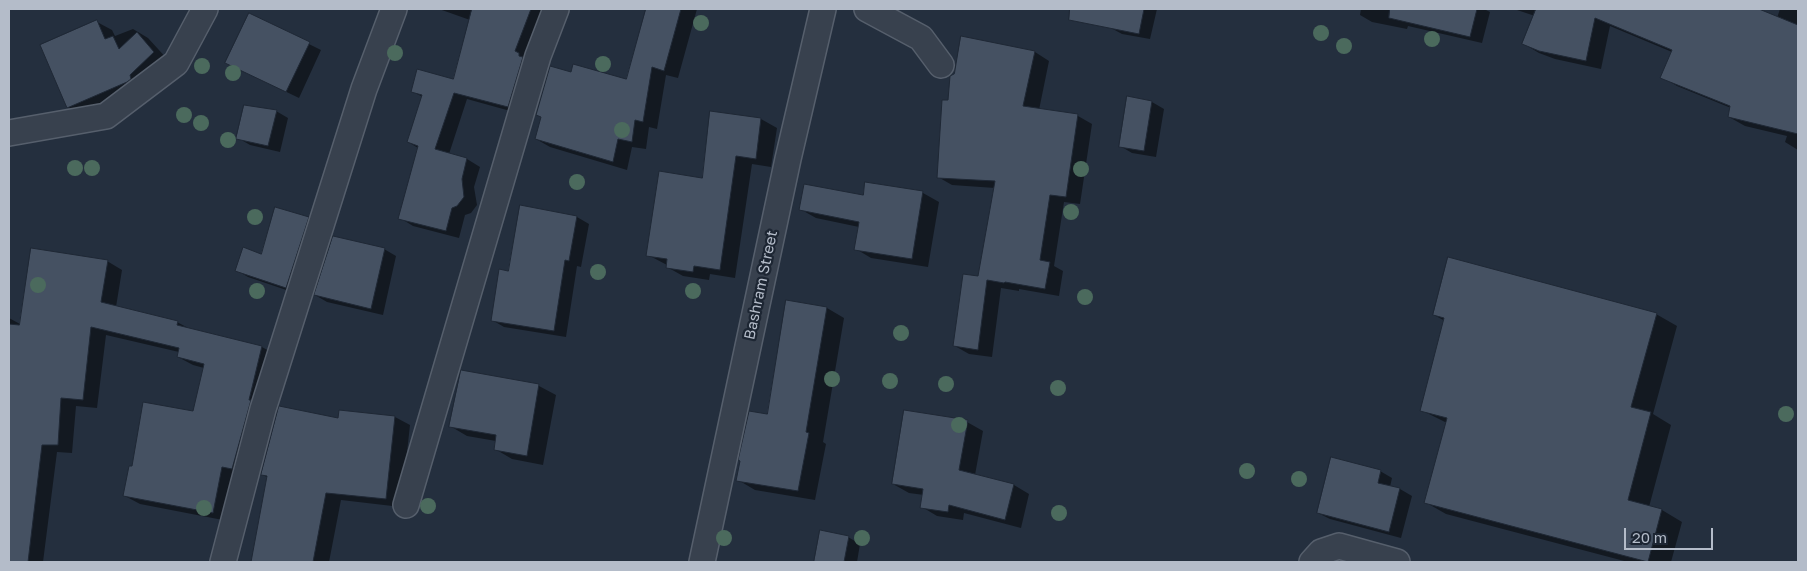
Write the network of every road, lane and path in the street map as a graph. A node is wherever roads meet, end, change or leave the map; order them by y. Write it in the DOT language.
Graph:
graph roads {
  1 [pos="205,9"];
  2 [pos="394,9"];
  3 [pos="556,9"];
  4 [pos="823,9"];
  5 [pos="867,9"];
  6 [pos="941,65"];
  7 [pos="9,133"];
  8 [pos="406,505"];
  9 [pos="223,562"];
  10 [pos="702,562"];
  11 [pos="1312,562"];
  12 [pos="1397,562"];
  1 -- 7 [label="street"];
  2 -- 9 [label="street"];
  3 -- 8 [label="street"];
  4 -- 10 [label="street, Bashram Street"];
  5 -- 6 [label="street"];
  11 -- 12 [label="street"];
}
